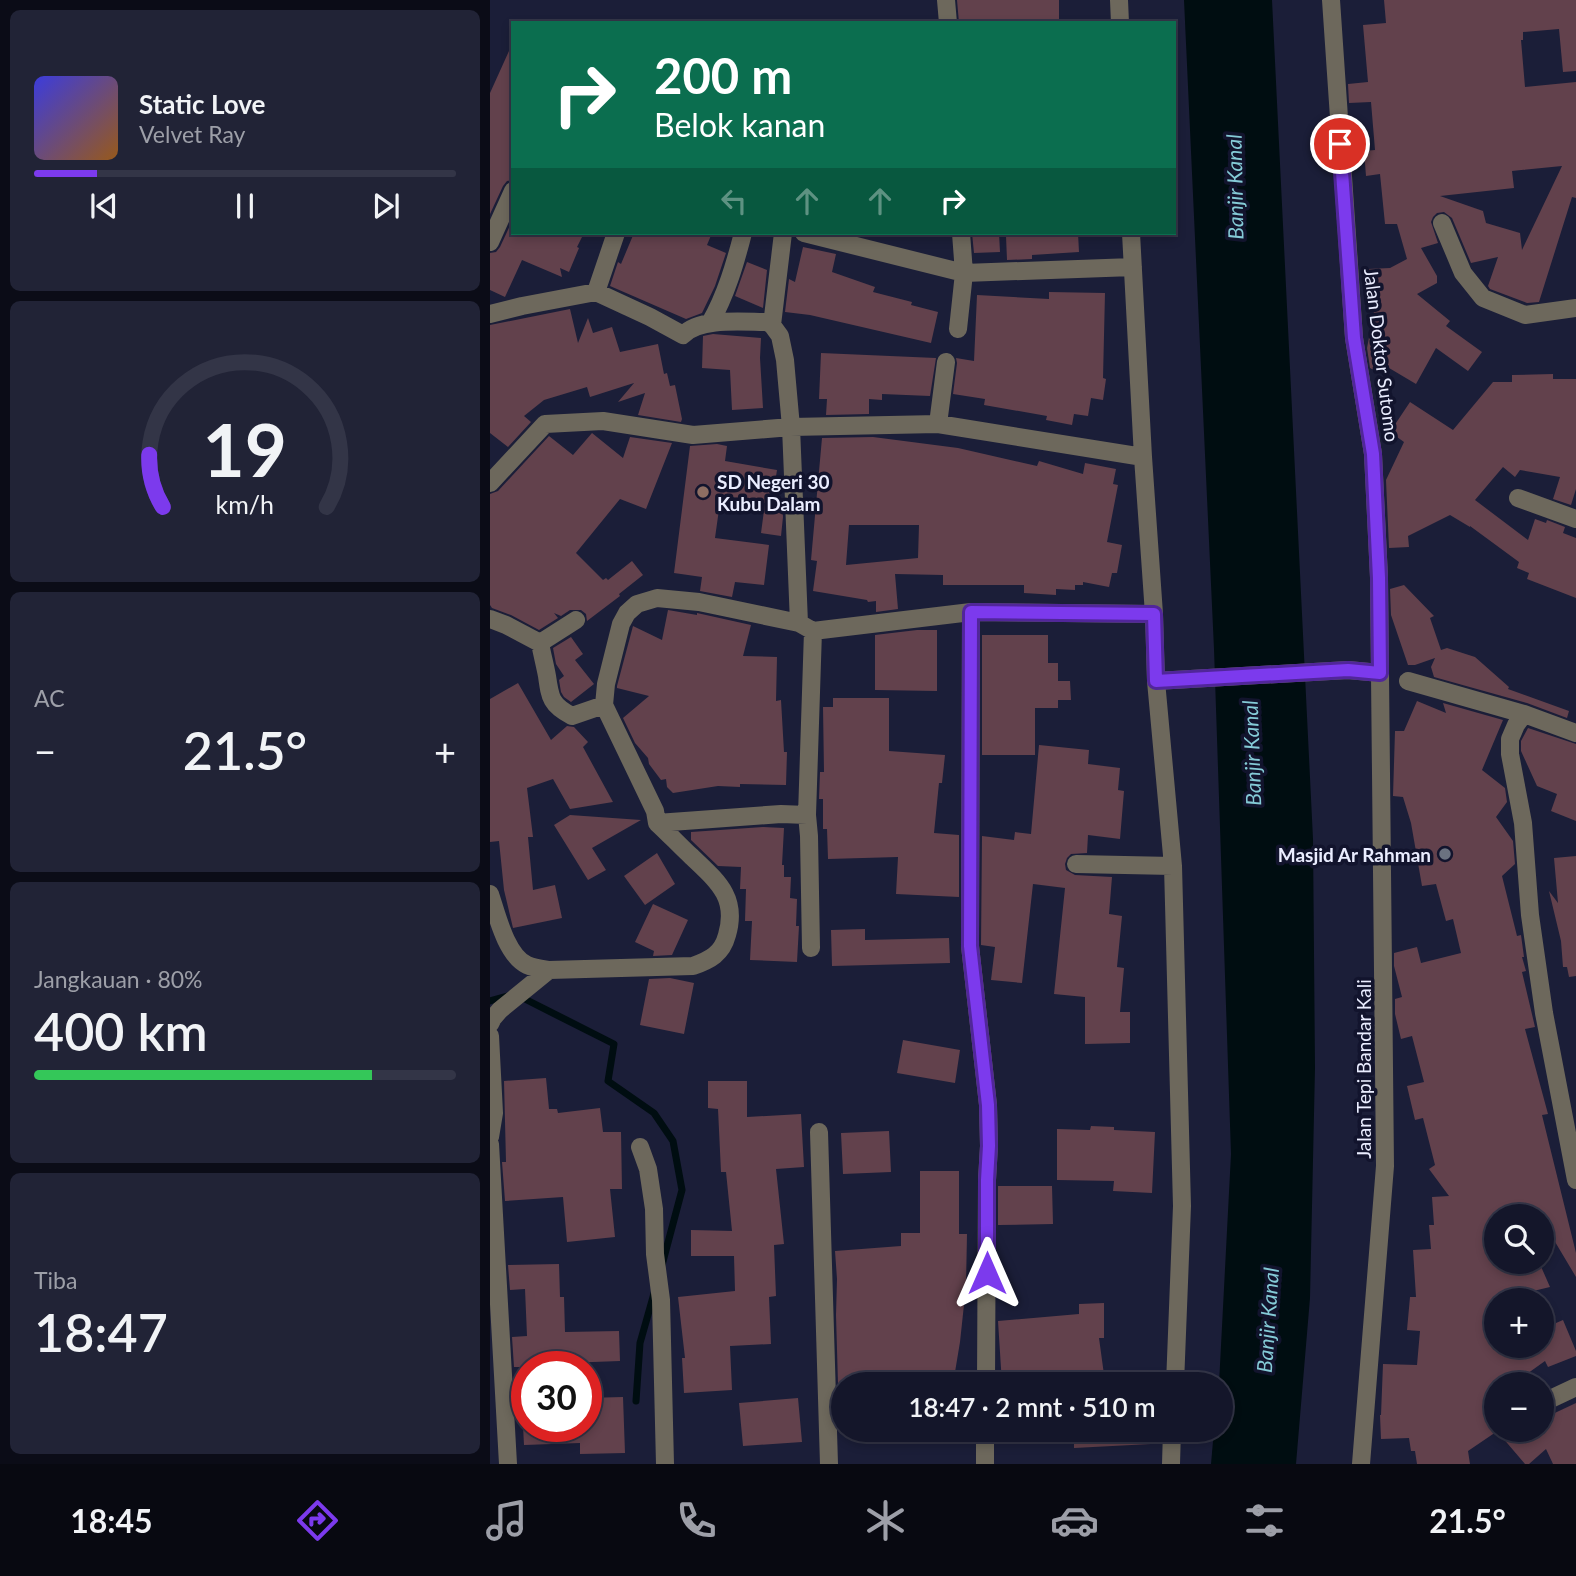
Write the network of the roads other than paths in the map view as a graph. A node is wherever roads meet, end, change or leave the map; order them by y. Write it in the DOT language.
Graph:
graph roads {
  1 [pos="947,0"];
  2 [pos="1119,0"];
  3 [pos="1331,0"];
  4 [pos="948,21"];
  5 [pos="1120,21"];
  6 [pos="511,195"];
  7 [pos="1442,223"];
  8 [pos="616,235"];
  9 [pos="742,235"];
  10 [pos="783,235"];
  11 [pos="812,235"];
  12 [pos="961,235"];
  13 [pos="1131,235"];
  14 [pos="490,242"];
  15 [pos="1133,267"];
  16 [pos="964,273"];
  17 [pos="596,292"];
  18 [pos="1576,308"];
  19 [pos="490,314"];
  20 [pos="710,323"];
  21 [pos="772,325"];
  22 [pos="958,329"];
  23 [pos="946,362"];
  24 [pos="938,424"];
  25 [pos="791,427"];
  26 [pos="1143,457"];
  27 [pos="490,483"];
  28 [pos="1518,498"];
  29 [pos="1576,519"];
  30 [pos="971,612"];
  31 [pos="1154,614"];
  32 [pos="490,619"];
  33 [pos="576,620"];
  34 [pos="806,627"];
  35 [pos="540,643"];
  36 [pos="1380,673"];
  37 [pos="1158,681"];
  38 [pos="1408,681"];
  39 [pos="604,705"];
  40 [pos="1524,714"];
  41 [pos="1576,733"];
  42 [pos="807,815"];
  43 [pos="657,823"];
  44 [pos="1076,864"];
  45 [pos="1172,866"];
  46 [pos="490,894"];
  47 [pos="811,948"];
  48 [pos="542,975"];
  49 [pos="495,1017"];
  50 [pos="490,1036"];
  51 [pos="819,1132"];
  52 [pos="490,1137"];
  53 [pos="490,1144"];
  54 [pos="640,1147"];
  55 [pos="1576,1180"];
  56 [pos="986,1372"];
  57 [pos="1175,1372"];
  58 [pos="1576,1387"];
  59 [pos="1554,1397"];
  60 [pos="985,1442"];
  61 [pos="1172,1442"];
  62 [pos="508,1464"];
  63 [pos="665,1464"];
  64 [pos="829,1464"];
  65 [pos="985,1464"];
  66 [pos="1171,1464"];
  67 [pos="1361,1464"];
  1 -- 4 [label="street"];
  2 -- 5 [label="street"];
  3 -- 36 [label="street, Jalan Doktor Sutomo"];
  6 -- 14 [label="street"];
  7 -- 18 [label="street"];
  8 -- 17 [label="street"];
  9 -- 20 [label="street"];
  10 -- 21 [label="street"];
  11 -- 16 [label="street"];
  12 -- 16 [label="street"];
  13 -- 15 [label="street"];
  15 -- 16 [label="street"];
  15 -- 26 [label="street"];
  16 -- 22 [label="street"];
  17 -- 19 [label="street"];
  17 -- 20 [label="street"];
  20 -- 21 [label="street"];
  21 -- 25 [label="street"];
  23 -- 24 [label="street"];
  24 -- 25 [label="street"];
  24 -- 26 [label="street"];
  25 -- 27 [label="street"];
  25 -- 34 [label="street"];
  26 -- 31 [label="street"];
  28 -- 29 [label="street"];
  30 -- 31 [label="street"];
  30 -- 34 [label="street"];
  30 -- 56 [label="street"];
  31 -- 37 [label="street"];
  32 -- 35 [label="street"];
  33 -- 35 [label="street"];
  34 -- 39 [label="street"];
  34 -- 42 [label="street"];
  35 -- 39 [label="street"];
  36 -- 37 [label="street"];
  36 -- 67 [label="street, Jalan Tepi Bandar Kali"];
  37 -- 45 [label="street"];
  38 -- 40 [label="street"];
  39 -- 43 [label="street"];
  40 -- 41 [label="street"];
  40 -- 55 [label="street"];
  42 -- 43 [label="street"];
  42 -- 47 [label="street"];
  43 -- 48 [label="street"];
  44 -- 45 [label="street"];
  45 -- 57 [label="street"];
  46 -- 48 [label="street"];
  48 -- 49 [label="street"];
  50 -- 52 [label="street"];
  51 -- 64 [label="street"];
  53 -- 62 [label="street"];
  54 -- 63 [label="street"];
  58 -- 59 [label="street"];
  60 -- 65 [label="street"];
  61 -- 66 [label="street"];
}
